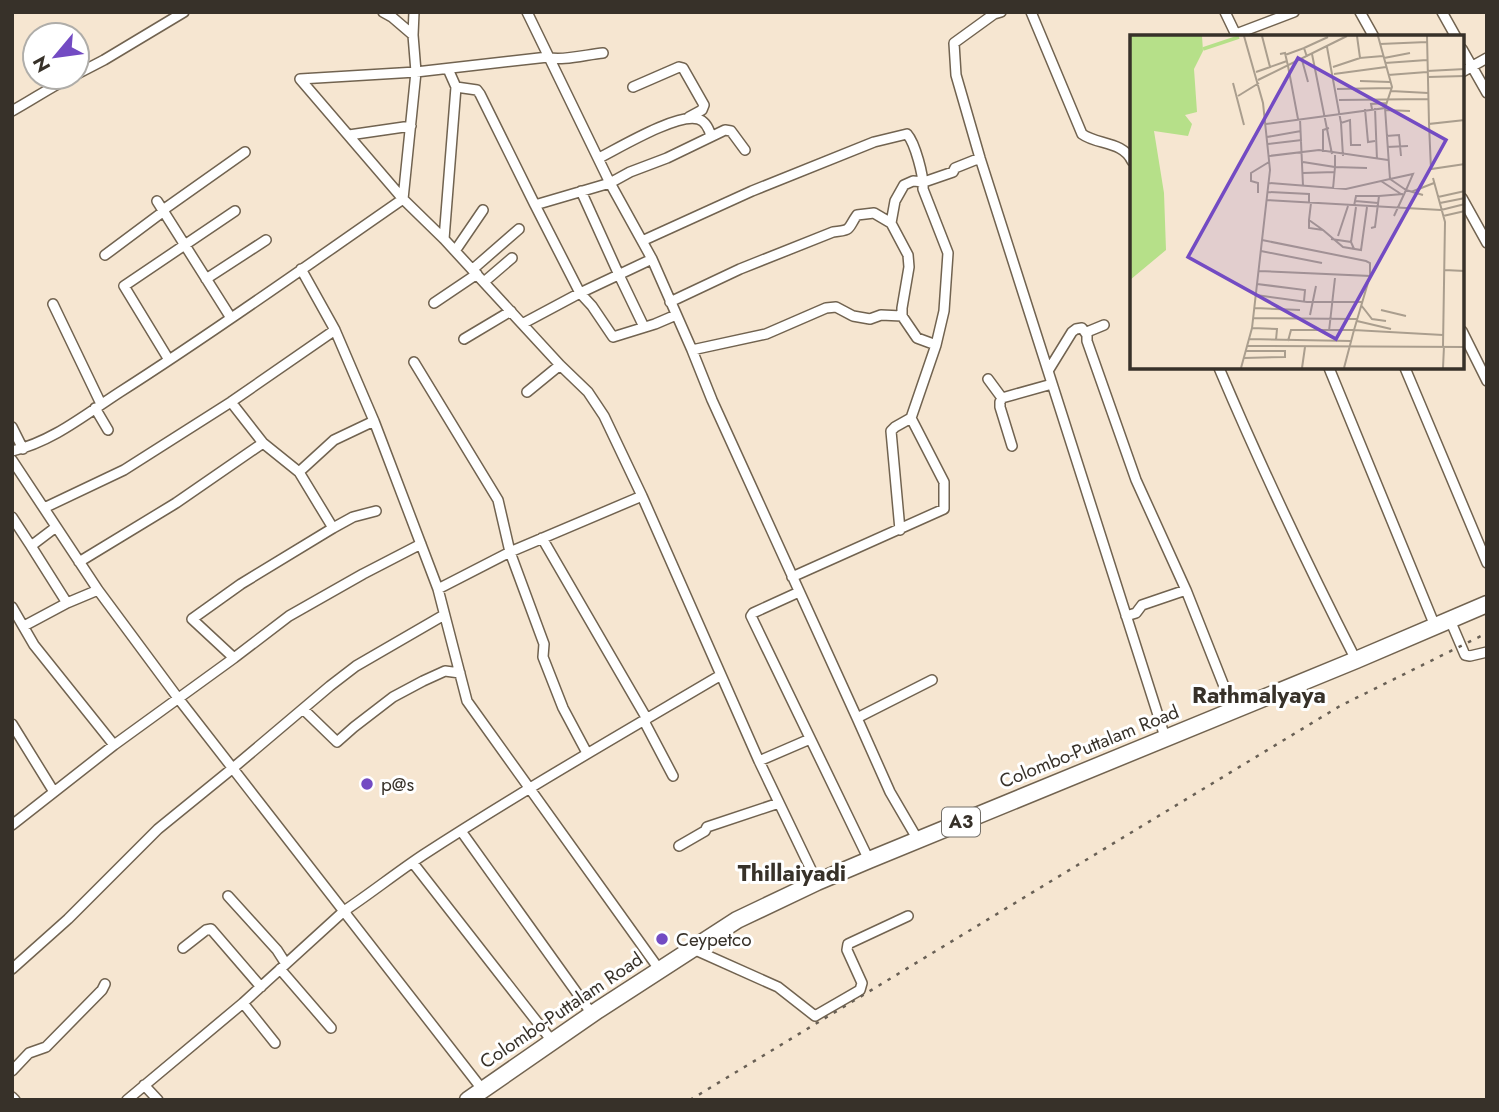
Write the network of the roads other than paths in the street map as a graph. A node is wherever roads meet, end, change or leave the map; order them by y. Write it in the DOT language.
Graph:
graph roads {
  1 [pos="184,12"];
  2 [pos="383,12"];
  3 [pos="414,12"];
  4 [pos="527,12"];
  5 [pos="1001,12"];
  6 [pos="1031,12"];
  7 [pos="1225,12"];
  8 [pos="1294,12"];
  9 [pos="1360,12"];
  10 [pos="1442,12"];
  11 [pos="413,35"];
  12 [pos="1237,35"];
  13 [pos="1372,35"];
  14 [pos="1454,35"];
  15 [pos="1464,52"];
  16 [pos="603,53"];
  17 [pos="548,57"];
  18 [pos="1487,58"];
  19 [pos="1472,66"];
  20 [pos="91,67"];
  21 [pos="448,69"];
  22 [pos="1464,71"];
  23 [pos="416,72"];
  24 [pos="456,87"];
  25 [pos="633,87"];
  26 [pos="47,91"];
  27 [pos="1487,93"];
  28 [pos="12,111"];
  29 [pos="684,119"];
  30 [pos="411,126"];
  31 [pos="349,135"];
  32 [pos="712,136"];
  33 [pos="745,150"];
  34 [pos="245,152"];
  35 [pos="1130,157"];
  36 [pos="599,158"];
  37 [pos="981,158"];
  38 [pos="924,182"];
  39 [pos="610,183"];
  40 [pos="582,191"];
  41 [pos="404,199"];
  42 [pos="1464,202"];
  43 [pos="535,205"];
  44 [pos="161,207"];
  45 [pos="483,210"];
  46 [pos="235,211"];
  47 [pos="891,223"];
  48 [pos="519,229"];
  49 [pos="444,239"];
  50 [pos="266,240"];
  51 [pos="642,241"];
  52 [pos="1487,243"];
  53 [pos="184,244"];
  54 [pos="455,251"];
  55 [pos="105,255"];
  56 [pos="512,258"];
  57 [pos="652,259"];
  58 [pos="301,269"];
  59 [pos="475,271"];
  60 [pos="619,275"];
  61 [pos="206,279"];
  62 [pos="484,282"];
  63 [pos="580,293"];
  64 [pos="670,302"];
  65 [pos="435,303"];
  66 [pos="53,304"];
  67 [pos="511,311"];
  68 [pos="676,315"];
  69 [pos="902,316"];
  70 [pos="231,318"];
  71 [pos="522,324"];
  72 [pos="1104,325"];
  73 [pos="644,327"];
  74 [pos="335,330"];
  75 [pos="1087,334"];
  76 [pos="1464,335"];
  77 [pos="464,339"];
  78 [pos="936,345"];
  79 [pos="692,350"];
  80 [pos="169,360"];
  81 [pos="414,362"];
  82 [pos="560,365"];
  83 [pos="1219,369"];
  84 [pos="1329,369"];
  85 [pos="1405,369"];
  86 [pos="1048,371"];
  87 [pos="988,379"];
  88 [pos="1487,381"];
  89 [pos="1052,384"];
  90 [pos="527,392"];
  91 [pos="1002,398"];
  92 [pos="232,402"];
  93 [pos="98,406"];
  94 [pos="911,418"];
  95 [pos="374,421"];
  96 [pos="12,427"];
  97 [pos="108,430"];
  98 [pos="263,443"];
  99 [pos="1012,446"];
  100 [pos="23,449"];
  101 [pos="12,451"];
  102 [pos="12,460"];
  103 [pos="299,472"];
  104 [pos="642,496"];
  105 [pos="44,508"];
  106 [pos="376,511"];
  107 [pos="12,517"];
  108 [pos="56,527"];
  109 [pos="333,528"];
  110 [pos="900,530"];
  111 [pos="542,538"];
  112 [pos="421,544"];
  113 [pos="31,546"];
  114 [pos="510,552"];
  115 [pos="79,562"];
  116 [pos="1487,563"];
  117 [pos="792,577"];
  118 [pos="439,589"];
  119 [pos="98,590"];
  120 [pos="1186,590"];
  121 [pos="799,592"];
  122 [pos="67,603"];
  123 [pos="1487,604"];
  124 [pos="12,607"];
  125 [pos="444,615"];
  126 [pos="1126,616"];
  127 [pos="1443,623"];
  128 [pos="24,626"];
  129 [pos="1487,652"];
  130 [pos="234,658"];
  131 [pos="1356,660"];
  132 [pos="460,673"];
  133 [pos="721,675"];
  134 [pos="932,680"];
  135 [pos="178,698"];
  136 [pos="303,709"];
  137 [pos="1233,709"];
  138 [pos="857,718"];
  139 [pos="646,720"];
  140 [pos="12,724"];
  141 [pos="1165,737"];
  142 [pos="810,739"];
  143 [pos="114,745"];
  144 [pos="587,753"];
  145 [pos="759,761"];
  146 [pos="233,768"];
  147 [pos="673,776"];
  148 [pos="531,789"];
  149 [pos="54,793"];
  150 [pos="779,803"];
  151 [pos="12,825"];
  152 [pos="461,831"];
  153 [pos="918,840"];
  154 [pos="679,846"];
  155 [pos="869,860"];
  156 [pos="413,863"];
  157 [pos="817,882"];
  158 [pos="228,896"];
  159 [pos="344,911"];
  160 [pos="908,916"];
  161 [pos="183,948"];
  162 [pos="693,949"];
  163 [pos="283,967"];
  164 [pos="12,969"];
  165 [pos="659,969"];
  166 [pos="105,984"];
  167 [pos="261,986"];
  168 [pos="243,1003"];
  169 [pos="416,1006"];
  170 [pos="592,1014"];
  171 [pos="331,1028"];
  172 [pos="552,1041"];
  173 [pos="275,1043"];
  174 [pos="12,1071"];
  175 [pos="144,1085"];
  176 [pos="482,1089"];
  177 [pos="127,1100"];
  178 [pos="158,1100"];
  179 [pos="468,1100"];
  1 -- 20 [label="street"];
  2 -- 11 [label="street"];
  3 -- 11 [label="street"];
  4 -- 17 [label="street"];
  5 -- 37 [label="street"];
  6 -- 35 [label="street"];
  7 -- 12 [label="street"];
  8 -- 12 [label="street"];
  9 -- 13 [label="street"];
  10 -- 14 [label="street"];
  11 -- 23 [label="street"];
  15 -- 19 [label="street"];
  16 -- 17 [label="street"];
  17 -- 21 [label="street"];
  17 -- 36 [label="street"];
  18 -- 19 [label="street"];
  19 -- 22 [label="street"];
  19 -- 27 [label="street"];
  21 -- 23 [label="street"];
  21 -- 24 [label="street"];
  23 -- 30 [label="street"];
  23 -- 31 [label="street"];
  24 -- 43 [label="street"];
  24 -- 49 [label="street"];
  25 -- 29 [label="street"];
  26 -- 28 [label="street"];
  29 -- 32 [label="street"];
  29 -- 36 [label="street"];
  30 -- 31 [label="street"];
  30 -- 41 [label="street"];
  31 -- 41 [label="street"];
  32 -- 33 [label="street"];
  32 -- 39 [label="street"];
  34 -- 44 [label="street"];
  36 -- 39 [label="street"];
  37 -- 38 [label="street"];
  37 -- 86 [label="street"];
  38 -- 47 [label="street"];
  38 -- 51 [label="street"];
  38 -- 78 [label="street"];
  39 -- 40 [label="street"];
  39 -- 51 [label="street"];
  40 -- 43 [label="street"];
  40 -- 60 [label="street"];
  41 -- 49 [label="street"];
  41 -- 58 [label="street"];
  42 -- 52 [label="street"];
  43 -- 63 [label="street"];
  44 -- 53 [label="street"];
  44 -- 55 [label="street"];
  45 -- 54 [label="street"];
  46 -- 53 [label="street"];
  47 -- 64 [label="street"];
  47 -- 69 [label="street"];
  48 -- 59 [label="street"];
  49 -- 54 [label="street"];
  50 -- 61 [label="street"];
  51 -- 57 [label="street"];
  53 -- 61 [label="street"];
  53 -- 80 [label="street"];
  54 -- 59 [label="street"];
  56 -- 62 [label="street"];
  57 -- 60 [label="street"];
  57 -- 64 [label="street"];
  58 -- 70 [label="street"];
  58 -- 74 [label="street"];
  59 -- 62 [label="street"];
  59 -- 65 [label="street"];
  60 -- 63 [label="street"];
  60 -- 73 [label="street"];
  61 -- 70 [label="street"];
  62 -- 67 [label="street"];
  63 -- 71 [label="street"];
  63 -- 73 [label="street"];
  64 -- 68 [label="street"];
  66 -- 93 [label="street"];
  67 -- 71 [label="street"];
  67 -- 77 [label="street"];
  68 -- 73 [label="street"];
  68 -- 79 [label="street"];
  69 -- 78 [label="street"];
  69 -- 79 [label="street"];
  70 -- 80 [label="street"];
  71 -- 82 [label="street"];
  72 -- 75 [label="street"];
  74 -- 92 [label="street"];
  74 -- 95 [label="street"];
  75 -- 86 [label="street"];
  75 -- 120 [label="street"];
  76 -- 88 [label="street"];
  78 -- 94 [label="street"];
  79 -- 117 [label="street"];
  80 -- 93 [label="street"];
  81 -- 114 [label="street"];
  82 -- 90 [label="street"];
  82 -- 104 [label="street"];
  83 -- 131 [label="street"];
  84 -- 127 [label="street"];
  85 -- 116 [label="street"];
  86 -- 89 [label="street"];
  87 -- 91 [label="street"];
  89 -- 91 [label="street"];
  89 -- 126 [label="street"];
  91 -- 99 [label="street"];
  92 -- 98 [label="street"];
  92 -- 105 [label="street"];
  93 -- 97 [label="street"];
  93 -- 100 [label="street"];
  94 -- 110 [label="street"];
  94 -- 110 [label="street"];
  95 -- 103 [label="street"];
  95 -- 112 [label="street"];
  96 -- 100 [label="street"];
  98 -- 103 [label="street"];
  98 -- 115 [label="street"];
  100 -- 101 [label="street"];
  102 -- 105 [label="street"];
  103 -- 109 [label="street"];
  104 -- 111 [label="street"];
  104 -- 133 [label="street"];
  105 -- 108 [label="street"];
  106 -- 109 [label="street"];
  107 -- 113 [label="street"];
  108 -- 113 [label="street"];
  108 -- 115 [label="street"];
  109 -- 130 [label="street"];
  110 -- 117 [label="street"];
  111 -- 114 [label="street"];
  111 -- 139 [label="street"];
  112 -- 118 [label="street"];
  112 -- 130 [label="street"];
  113 -- 122 [label="street"];
  114 -- 118 [label="street"];
  114 -- 144 [label="street"];
  115 -- 119 [label="street"];
  117 -- 121 [label="street"];
  118 -- 125 [label="street"];
  119 -- 122 [label="street"];
  119 -- 135 [label="street"];
  120 -- 126 [label="street"];
  120 -- 137 [label="street"];
  121 -- 138 [label="street"];
  121 -- 142 [label="street"];
  122 -- 128 [label="street"];
  123 -- 127 [label="highway, Colombo-Puttalam Road / A3"];
  124 -- 128 [label="street"];
  125 -- 132 [label="street"];
  125 -- 136 [label="street"];
  126 -- 141 [label="street"];
  127 -- 129 [label="street"];
  127 -- 131 [label="highway, Colombo-Puttalam Road / A3"];
  128 -- 143 [label="street"];
  130 -- 135 [label="street"];
  131 -- 137 [label="highway, Colombo-Puttalam Road / A3"];
  132 -- 136 [label="street"];
  132 -- 148 [label="street"];
  133 -- 139 [label="street"];
  133 -- 145 [label="street"];
  134 -- 138 [label="street"];
  135 -- 143 [label="street"];
  135 -- 146 [label="street"];
  136 -- 146 [label="street"];
  137 -- 141 [label="highway, Colombo-Puttalam Road / A3"];
  138 -- 153 [label="street"];
  139 -- 144 [label="street"];
  139 -- 147 [label="street"];
  140 -- 149 [label="street"];
  141 -- 153 [label="highway, Colombo-Puttalam Road / A3"];
  142 -- 145 [label="street"];
  142 -- 155 [label="street"];
  143 -- 149 [label="street"];
  144 -- 148 [label="street"];
  145 -- 150 [label="street"];
  146 -- 159 [label="street"];
  146 -- 164 [label="street"];
  148 -- 152 [label="street"];
  148 -- 165 [label="street"];
  149 -- 151 [label="street"];
  150 -- 154 [label="street"];
  150 -- 157 [label="street"];
  152 -- 156 [label="street"];
  152 -- 170 [label="street"];
  153 -- 155 [label="highway, Colombo-Puttalam Road / A3"];
  155 -- 157 [label="highway, Colombo-Puttalam Road / A3"];
  156 -- 159 [label="street"];
  156 -- 172 [label="street"];
  157 -- 162 [label="highway, Colombo-Puttalam Road / A3"];
  158 -- 163 [label="street"];
  159 -- 163 [label="street"];
  159 -- 169 [label="street"];
  159 -- 176 [label="street"];
  160 -- 162 [label="street"];
  161 -- 167 [label="street"];
  162 -- 165 [label="highway, Colombo-Puttalam Road / A3"];
  163 -- 167 [label="street"];
  163 -- 171 [label="street"];
  165 -- 170 [label="highway, Colombo-Puttalam Road / A3"];
  166 -- 174 [label="street"];
  167 -- 168 [label="street"];
  168 -- 173 [label="street"];
  168 -- 175 [label="street"];
  170 -- 172 [label="highway, Colombo-Puttalam Road / A3"];
  172 -- 176 [label="highway, Colombo-Puttalam Road / A3"];
  175 -- 177 [label="street"];
  175 -- 178 [label="street"];
  176 -- 179 [label="highway, Colombo-Puttalam Road / A3"];
}
